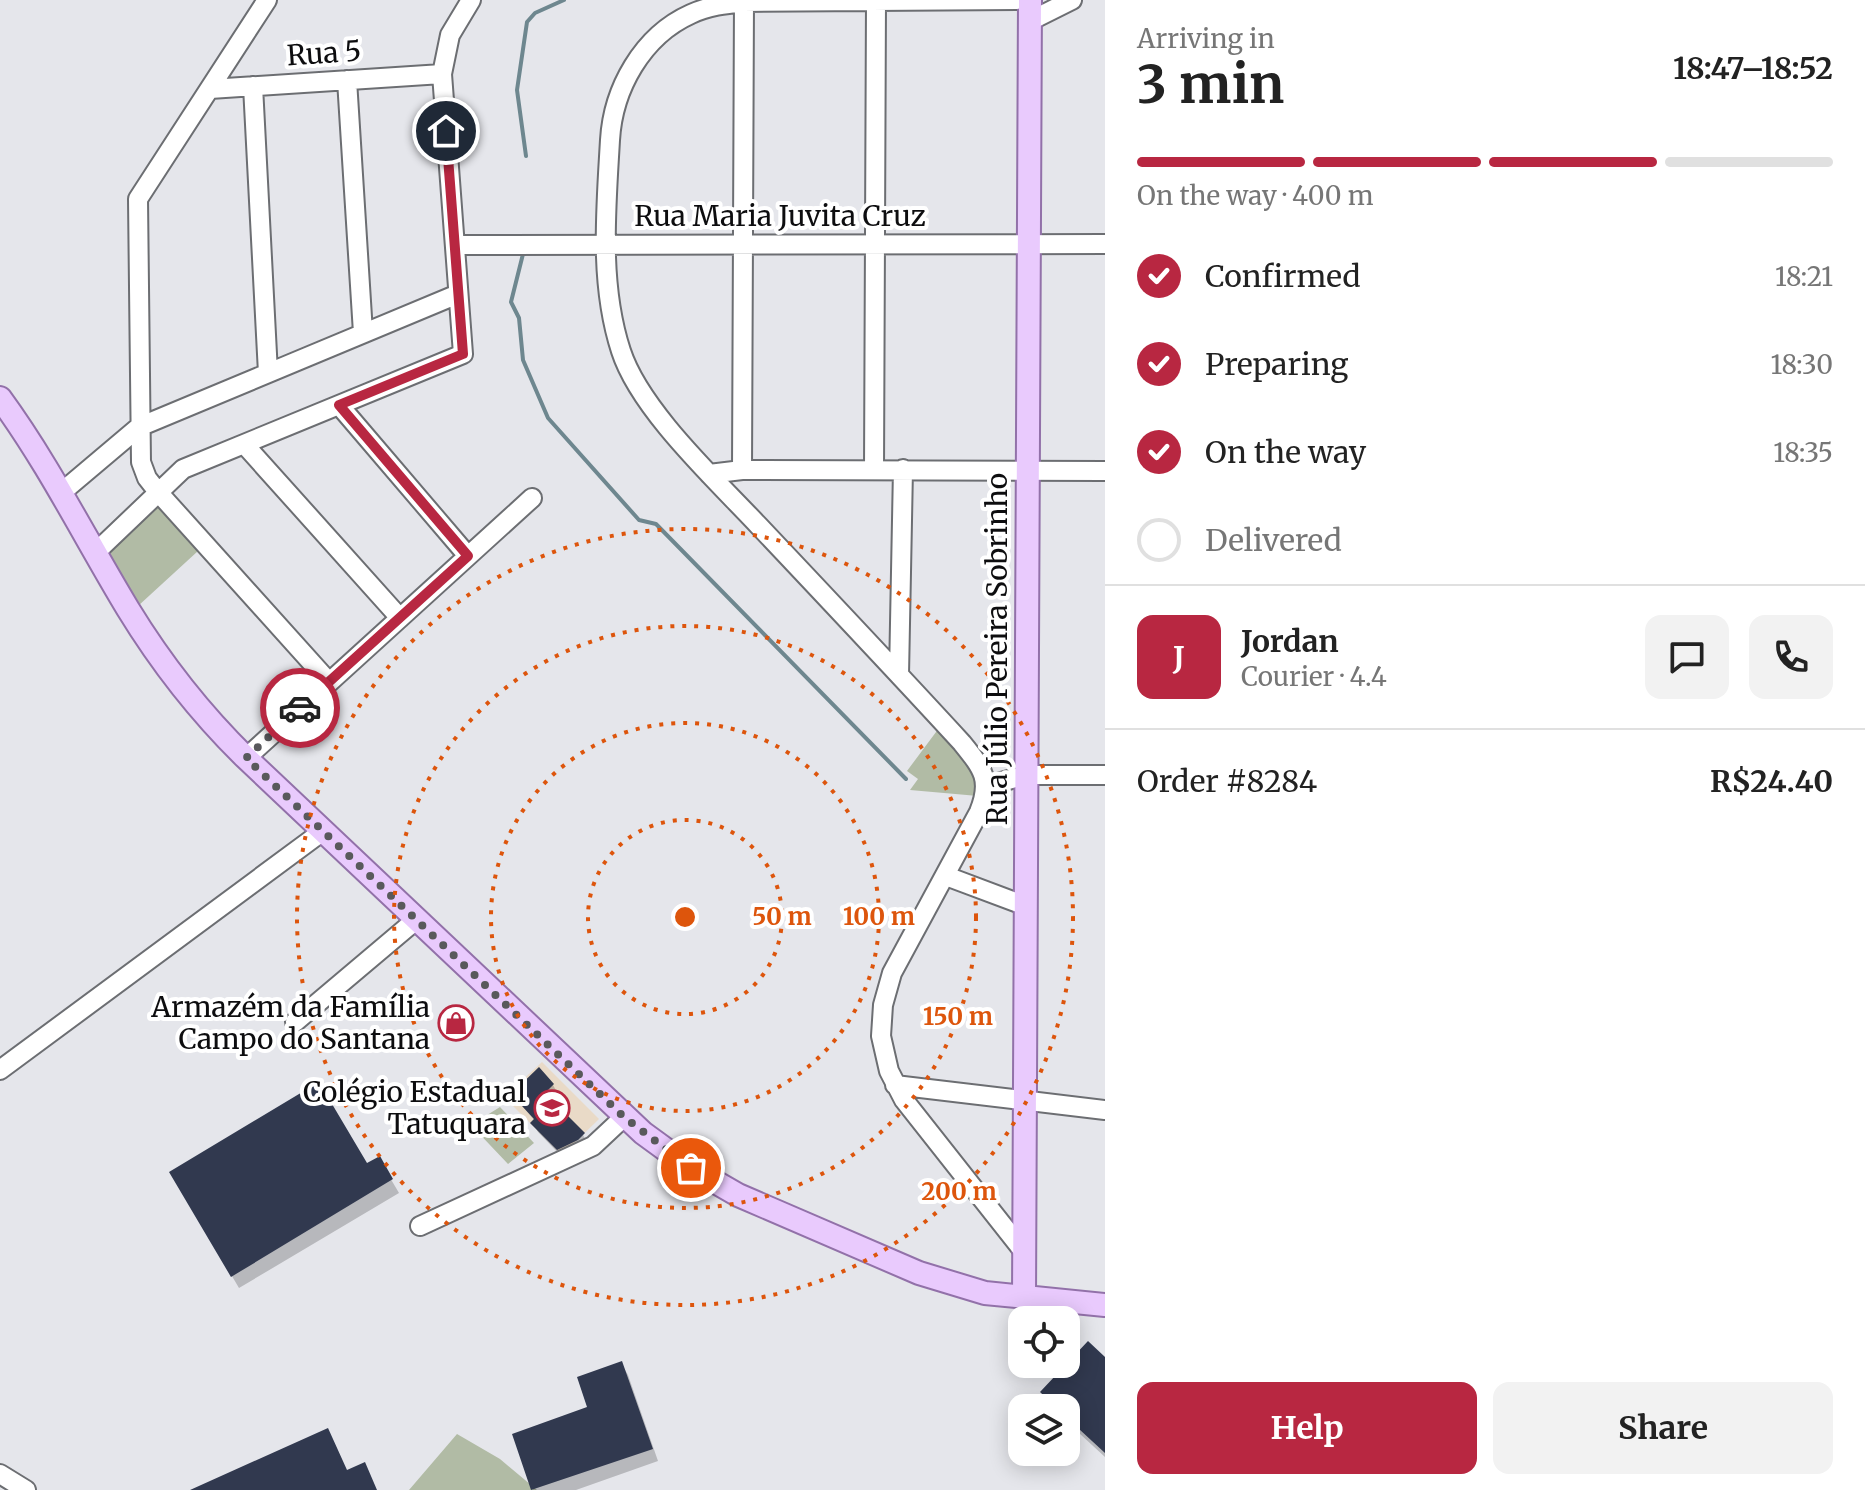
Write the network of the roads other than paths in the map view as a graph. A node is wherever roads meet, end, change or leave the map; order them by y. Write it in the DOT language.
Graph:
graph roads {
  1 [pos="267,0"];
  2 [pos="471,0"];
  3 [pos="923,0"];
  4 [pos="1017,0"];
  5 [pos="1072,0"];
  6 [pos="744,1"];
  7 [pos="868,1"];
  8 [pos="1030,11"];
  9 [pos="442,74"];
  10 [pos="347,80"];
  11 [pos="253,86"];
  12 [pos="210,89"];
  13 [pos="744,243"];
  14 [pos="605,244"];
  15 [pos="877,244"];
  16 [pos="1029,244"];
  17 [pos="1105,244"];
  18 [pos="455,245"];
  19 [pos="458,294"];
  20 [pos="363,333"];
  21 [pos="268,373"];
  22 [pos="0,398"];
  23 [pos="339,405"];
  24 [pos="139,427"];
  25 [pos="244,444"];
  26 [pos="903,469"];
  27 [pos="742,470"];
  28 [pos="874,470"];
  29 [pos="1028,471"];
  30 [pos="1105,471"];
  31 [pos="709,474"];
  32 [pos="62,492"];
  33 [pos="158,492"];
  34 [pos="532,498"];
  35 [pos="95,553"];
  36 [pos="468,556"];
  37 [pos="400,618"];
  38 [pos="899,675"];
  39 [pos="329,682"];
  40 [pos="246,758"];
  41 [pos="1026,775"];
  42 [pos="1105,775"];
  43 [pos="987,786"];
  44 [pos="323,831"];
  45 [pos="946,876"];
  46 [pos="1026,906"];
  47 [pos="417,919"];
  48 [pos="295,1022"];
  49 [pos="0,1070"];
  50 [pos="895,1085"];
  51 [pos="1024,1101"];
  52 [pos="1105,1110"];
  53 [pos="624,1117"];
  54 [pos="420,1226"];
  55 [pos="1024,1252"];
  56 [pos="1024,1298"];
  57 [pos="1105,1305"];
  58 [pos="0,1474"];
  59 [pos="26,1490"];
  1 -- 12 [label="street"];
  2 -- 9 [label="street"];
  3 -- 4 [label="street"];
  3 -- 7 [label="street"];
  5 -- 8 [label="street"];
  6 -- 7 [label="street"];
  6 -- 13 [label="street"];
  6 -- 14 [label="street"];
  7 -- 15 [label="street"];
  8 -- 16 [label="main road, Rua Júlio Pereira Sobrinho"];
  9 -- 10 [label="street, Rua 5"];
  9 -- 18 [label="street"];
  10 -- 11 [label="street, Rua 5"];
  10 -- 20 [label="street"];
  11 -- 12 [label="street, Rua 5"];
  11 -- 21 [label="street"];
  12 -- 24 [label="street"];
  13 -- 14 [label="street, Rua Maria Juvita Cruz"];
  13 -- 15 [label="street, Rua Maria Juvita Cruz"];
  13 -- 27 [label="street"];
  14 -- 18 [label="street, Rua Maria Juvita Cruz"];
  14 -- 31 [label="street"];
  15 -- 16 [label="street, Rua Maria Juvita Cruz"];
  15 -- 28 [label="street"];
  16 -- 17 [label="street, Rua Maria Juvita Cruz"];
  16 -- 29 [label="main road, Rua Júlio Pereira Sobrinho"];
  18 -- 19 [label="street"];
  19 -- 20 [label="street"];
  19 -- 23 [label="street"];
  20 -- 21 [label="street"];
  21 -- 24 [label="street"];
  22 -- 32 [label="main road"];
  23 -- 25 [label="street"];
  23 -- 36 [label="street"];
  24 -- 32 [label="street"];
  24 -- 33 [label="street"];
  25 -- 33 [label="street"];
  25 -- 37 [label="street"];
  26 -- 28 [label="street"];
  26 -- 29 [label="street"];
  26 -- 38 [label="street"];
  27 -- 28 [label="street"];
  27 -- 31 [label="street"];
  29 -- 30 [label="street"];
  29 -- 41 [label="main road, Rua Júlio Pereira Sobrinho"];
  31 -- 38 [label="street"];
  32 -- 35 [label="main road"];
  33 -- 35 [label="street"];
  33 -- 39 [label="street"];
  34 -- 36 [label="street"];
  35 -- 40 [label="main road"];
  36 -- 37 [label="street"];
  37 -- 39 [label="street"];
  38 -- 43 [label="street"];
  39 -- 40 [label="street"];
  40 -- 44 [label="main road"];
  41 -- 42 [label="street"];
  41 -- 43 [label="street"];
  41 -- 46 [label="main road, Rua Júlio Pereira Sobrinho"];
  43 -- 45 [label="street"];
  44 -- 47 [label="main road"];
  44 -- 49 [label="street"];
  45 -- 46 [label="street"];
  45 -- 50 [label="street"];
  46 -- 51 [label="main road, Rua Júlio Pereira Sobrinho"];
  47 -- 48 [label="street"];
  47 -- 53 [label="main road"];
  50 -- 51 [label="street"];
  50 -- 55 [label="street"];
  51 -- 52 [label="street"];
  51 -- 55 [label="main road, Rua Júlio Pereira Sobrinho"];
  53 -- 54 [label="street"];
  53 -- 56 [label="main road"];
  55 -- 56 [label="main road, Rua Júlio Pereira Sobrinho"];
  56 -- 57 [label="main road"];
  58 -- 59 [label="street"];
}
